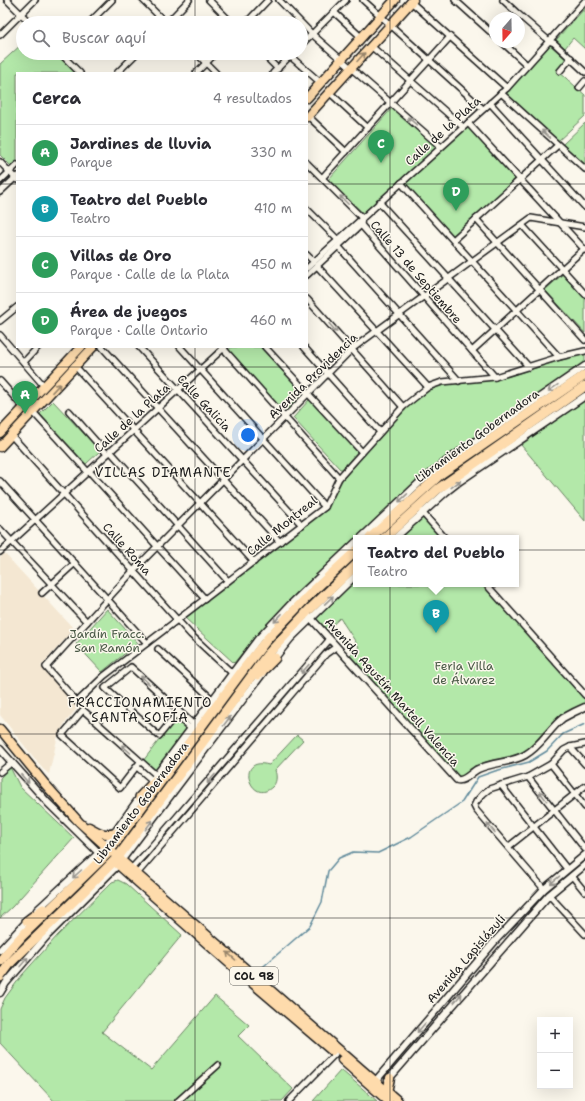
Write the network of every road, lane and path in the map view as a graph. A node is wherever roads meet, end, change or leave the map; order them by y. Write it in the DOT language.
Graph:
graph roads {
  1 [pos="7,0"];
  2 [pos="35,0"];
  3 [pos="112,0"];
  4 [pos="143,0"];
  5 [pos="190,0"];
  6 [pos="209,0"];
  7 [pos="268,0"];
  8 [pos="279,0"];
  9 [pos="345,0"];
  10 [pos="363,0"];
  11 [pos="395,0"];
  12 [pos="455,0"];
  13 [pos="503,0"];
  14 [pos="411,1"];
  15 [pos="585,1"];
  16 [pos="334,12"];
  17 [pos="21,14"];
  18 [pos="96,16"];
  19 [pos="159,16"];
  20 [pos="173,16"];
  21 [pos="225,16"];
  22 [pos="253,16"];
  23 [pos="295,16"];
  24 [pos="380,16"];
  25 [pos="16,19"];
  26 [pos="390,24"];
  27 [pos="308,30"];
  28 [pos="489,31"];
  29 [pos="312,34"];
  30 [pos="0,35"];
  31 [pos="361,37"];
  32 [pos="450,37"];
  33 [pos="308,38"];
  34 [pos="549,41"];
  35 [pos="371,46"];
  36 [pos="509,48"];
  37 [pos="571,58"];
  38 [pos="342,59"];
  39 [pos="67,60"];
  40 [pos="130,60"];
  41 [pos="269,60"];
  42 [pos="287,60"];
  43 [pos="297,60"];
  44 [pos="429,60"];
  45 [pos="206,62"];
  46 [pos="527,65"];
  47 [pos="351,68"];
  48 [pos="278,69"];
  49 [pos="560,71"];
  50 [pos="79,72"];
  51 [pos="118,72"];
  52 [pos="197,72"];
  53 [pos="215,72"];
  54 [pos="274,72"];
  55 [pos="585,72"];
  56 [pos="411,80"];
  57 [pos="585,81"];
  58 [pos="321,83"];
  59 [pos="507,88"];
  60 [pos="579,88"];
  61 [pos="329,92"];
  62 [pos="501,92"];
  63 [pos="308,97"];
  64 [pos="391,103"];
  65 [pos="490,103"];
  66 [pos="483,109"];
  67 [pos="308,116"];
  68 [pos="308,118"];
  69 [pos="468,123"];
  70 [pos="463,127"];
  71 [pos="368,128"];
  72 [pos="558,145"];
  73 [pos="441,147"];
  74 [pos="346,152"];
  75 [pos="542,160"];
  76 [pos="0,162"];
  77 [pos="308,164"];
  78 [pos="16,166"];
  79 [pos="585,169"];
  80 [pos="10,172"];
  81 [pos="16,178"];
  82 [pos="322,178"];
  83 [pos="0,180"];
  84 [pos="520,180"];
  85 [pos="401,183"];
  86 [pos="0,192"];
  87 [pos="380,202"];
  88 [pos="585,207"];
  89 [pos="308,210"];
  90 [pos="362,218"];
  91 [pos="476,219"];
  92 [pos="560,223"];
  93 [pos="362,225"];
  94 [pos="522,225"];
  95 [pos="585,227"];
  96 [pos="338,240"];
  97 [pos="453,240"];
  98 [pos="498,243"];
  99 [pos="338,246"];
  100 [pos="584,250"];
  101 [pos="308,256"];
  102 [pos="472,261"];
  103 [pos="315,264"];
  104 [pos="308,268"];
  105 [pos="562,269"];
  106 [pos="308,274"];
  107 [pos="448,278"];
  108 [pos="540,290"];
  109 [pos="585,294"];
  110 [pos="424,296"];
  111 [pos="308,300"];
  112 [pos="16,308"];
  113 [pos="516,310"];
  114 [pos="399,314"];
  115 [pos="0,321"];
  116 [pos="495,330"];
  117 [pos="376,331"];
  118 [pos="0,335"];
  119 [pos="585,340"];
  120 [pos="37,348"];
  121 [pos="80,348"];
  122 [pos="92,348"];
  123 [pos="103,348"];
  124 [pos="140,348"];
  125 [pos="181,348"];
  126 [pos="223,348"];
  127 [pos="266,348"];
  128 [pos="305,348"];
  129 [pos="352,349"];
  130 [pos="472,351"];
  131 [pos="585,351"];
  132 [pos="559,357"];
  133 [pos="69,360"];
  134 [pos="24,362"];
  135 [pos="75,366"];
  136 [pos="585,366"];
  137 [pos="529,367"];
  138 [pos="200,369"];
  139 [pos="328,374"];
  140 [pos="585,375"];
  141 [pos="496,377"];
  142 [pos="0,381"];
  143 [pos="459,381"];
  144 [pos="44,386"];
  145 [pos="585,386"];
  146 [pos="428,388"];
  147 [pos="178,390"];
  148 [pos="308,394"];
  149 [pos="585,396"];
  150 [pos="403,407"];
  151 [pos="24,408"];
  152 [pos="158,408"];
  153 [pos="69,411"];
  154 [pos="33,412"];
  155 [pos="285,417"];
  156 [pos="133,430"];
  157 [pos="1,431"];
  158 [pos="380,432"];
  159 [pos="11,435"];
  160 [pos="263,439"];
  161 [pos="0,447"];
  162 [pos="109,452"];
  163 [pos="362,452"];
  164 [pos="243,460"];
  165 [pos="88,471"];
  166 [pos="339,478"];
  167 [pos="223,480"];
  168 [pos="0,481"];
  169 [pos="64,494"];
  170 [pos="200,503"];
  171 [pos="325,507"];
  172 [pos="420,510"];
  173 [pos="35,520"];
  174 [pos="302,525"];
  175 [pos="178,526"];
  176 [pos="0,529"];
  177 [pos="364,535"];
  178 [pos="373,535"];
  179 [pos="388,535"];
  180 [pos="398,535"];
  181 [pos="442,535"];
  182 [pos="11,541"];
  183 [pos="280,542"];
  184 [pos="158,546"];
  185 [pos="353,546"];
  186 [pos="0,552"];
  187 [pos="353,554"];
  188 [pos="254,562"];
  189 [pos="75,563"];
  190 [pos="353,568"];
  191 [pos="133,571"];
  192 [pos="353,578"];
  193 [pos="228,581"];
  194 [pos="52,584"];
  195 [pos="489,587"];
  196 [pos="42,594"];
  197 [pos="107,599"];
  198 [pos="205,599"];
  199 [pos="308,615"];
  200 [pos="177,620"];
  201 [pos="87,622"];
  202 [pos="330,639"];
  203 [pos="147,643"];
  204 [pos="336,646"];
  205 [pos="158,649"];
  206 [pos="275,658"];
  207 [pos="232,673"];
  208 [pos="238,694"];
  209 [pos="585,695"];
  210 [pos="212,700"];
  211 [pos="78,702"];
  212 [pos="585,706"];
  213 [pos="270,710"];
  214 [pos="177,713"];
  215 [pos="275,714"];
  216 [pos="193,727"];
  217 [pos="0,729"];
  218 [pos="0,735"];
  219 [pos="585,744"];
  220 [pos="570,747"];
  221 [pos="0,749"];
  222 [pos="177,759"];
  223 [pos="227,761"];
  224 [pos="11,762"];
  225 [pos="138,764"];
  226 [pos="551,764"];
  227 [pos="585,764"];
  228 [pos="232,765"];
  229 [pos="0,772"];
  230 [pos="154,777"];
  231 [pos="528,777"];
  232 [pos="501,785"];
  233 [pos="585,786"];
  234 [pos="575,794"];
  235 [pos="140,797"];
  236 [pos="585,807"];
  237 [pos="555,810"];
  238 [pos="67,822"];
  239 [pos="80,827"];
  240 [pos="534,827"];
  241 [pos="115,833"];
  242 [pos="88,841"];
  243 [pos="508,847"];
  244 [pos="585,849"];
  245 [pos="105,850"];
  246 [pos="585,855"];
  247 [pos="118,861"];
  248 [pos="585,865"];
  249 [pos="567,870"];
  250 [pos="132,874"];
  251 [pos="572,876"];
  252 [pos="71,888"];
  253 [pos="544,889"];
  254 [pos="585,892"];
  255 [pos="549,895"];
  256 [pos="27,921"];
  257 [pos="585,934"];
  258 [pos="47,936"];
  259 [pos="495,941"];
  260 [pos="502,948"];
  261 [pos="23,949"];
  262 [pos="0,950"];
  263 [pos="0,961"];
  264 [pos="0,977"];
  265 [pos="0,993"];
  266 [pos="335,1054"];
  267 [pos="218,1065"];
  268 [pos="390,1078"];
  269 [pos="379,1087"];
  270 [pos="178,1101"];
  271 [pos="289,1101"];
  272 [pos="388,1101"];
  273 [pos="398,1101"];
  1 -- 17 [label="street"];
  2 -- 17 [label="street"];
  3 -- 18 [label="street"];
  4 -- 19 [label="street"];
  5 -- 20 [label="street"];
  6 -- 21 [label="street"];
  7 -- 22 [label="street"];
  8 -- 23 [label="street"];
  9 -- 16 [label="street"];
  10 -- 24 [label="street"];
  11 -- 24 [label="main road"];
  12 -- 28 [label="street"];
  13 -- 34 [label="street"];
  14 -- 26 [label="main road"];
  14 -- 32 [label="street"];
  15 -- 34 [label="street, Calle de la Plata"];
  16 -- 29 [label="street"];
  16 -- 31 [label="street"];
  24 -- 26 [label="street"];
  24 -- 31 [label="main road"];
  25 -- 30 [label="street"];
  26 -- 35 [label="main road"];
  26 -- 44 [label="street"];
  27 -- 29 [label="street"];
  29 -- 33 [label="street"];
  29 -- 38 [label="street"];
  31 -- 38 [label="main road"];
  32 -- 44 [label="street"];
  32 -- 59 [label="street"];
  34 -- 37 [label="street"];
  34 -- 46 [label="street, Calle de la Plata"];
  47 -- 35 [label="main road, one-way"];
  35 -- 56 [label="street"];
  36 -- 46 [label="street"];
  37 -- 49 [label="street"];
  37 -- 55 [label="street"];
  38 -- 47 [label="street"];
  38 -- 58 [label="main road"];
  39 -- 50 [label="street"];
  40 -- 51 [label="street"];
  41 -- 48 [label="street"];
  42 -- 48 [label="street"];
  43 -- 58 [label="street"];
  44 -- 56 [label="street"];
  44 -- 66 [label="street"];
  45 -- 52 [label="street"];
  45 -- 53 [label="street"];
  46 -- 59 [label="street, Calle de la Plata"];
  47 -- 61 [label="main road"];
  47 -- 64 [label="street"];
  48 -- 54 [label="street"];
  56 -- 64 [label="street"];
  56 -- 70 [label="street"];
  57 -- 60 [label="street"];
  58 -- 63 [label="main road"];
  59 -- 62 [label="street, Calle de la Plata"];
  61 -- 67 [label="main road"];
  61 -- 71 [label="street"];
  62 -- 65 [label="street, Calle de la Plata"];
  72 -- 62 [label="street, one-way"];
  64 -- 71 [label="street"];
  73 -- 64 [label="street, one-way"];
  65 -- 66 [label="street, Calle de la Plata"];
  65 -- 75 [label="street"];
  66 -- 69 [label="street, Calle de la Plata"];
  68 -- 74 [label="street"];
  69 -- 70 [label="street, Calle de la Plata"];
  69 -- 84 [label="street"];
  70 -- 73 [label="street, Calle de la Plata"];
  71 -- 74 [label="street"];
  72 -- 75 [label="street"];
  72 -- 79 [label="street"];
  73 -- 85 [label="street, Calle de la Plata"];
  74 -- 82 [label="street"];
  75 -- 84 [label="street"];
  75 -- 88 [label="street"];
  76 -- 80 [label="street"];
  77 -- 82 [label="street, Calle 13 de Septiembre"];
  78 -- 80 [label="street"];
  80 -- 81 [label="street"];
  80 -- 83 [label="street"];
  81 -- 86 [label="street"];
  90 -- 82 [label="street, Calle 13 de Septiembre, one-way"];
  84 -- 91 [label="street"];
  84 -- 92 [label="street"];
  85 -- 87 [label="street, Calle de la Plata"];
  85 -- 97 [label="street"];
  87 -- 90 [label="street, Calle de la Plata"];
  87 -- 107 [label="street"];
  89 -- 96 [label="street"];
  90 -- 93 [label="street, Calle 13 de Septiembre"];
  90 -- 96 [label="street, Calle de la Plata"];
  91 -- 97 [label="street"];
  91 -- 98 [label="street"];
  92 -- 94 [label="street, Avenida Providencia"];
  92 -- 95 [label="street, Avenida Providencia"];
  92 -- 100 [label="street"];
  93 -- 99 [label="street, Calle de la Plata"];
  93 -- 110 [label="street, Calle 13 de Septiembre"];
  94 -- 98 [label="street, Avenida Providencia"];
  94 -- 105 [label="street"];
  96 -- 103 [label="street, Calle de la Plata"];
  97 -- 102 [label="street"];
  98 -- 102 [label="street, Avenida Providencia"];
  98 -- 108 [label="street"];
  99 -- 103 [label="street, Calle de la Plata"];
  99 -- 114 [label="street"];
  100 -- 105 [label="street"];
  101 -- 103 [label="street"];
  102 -- 107 [label="street, Avenida Providencia"];
  102 -- 113 [label="street"];
  103 -- 104 [label="street, Calle de la Plata"];
  103 -- 106 [label="street, Calle de la Plata"];
  103 -- 117 [label="street"];
  105 -- 108 [label="street"];
  105 -- 109 [label="street"];
  107 -- 110 [label="street, Avenida Providencia"];
  107 -- 116 [label="street"];
  108 -- 113 [label="street"];
  108 -- 119 [label="street"];
  110 -- 114 [label="street, Avenida Providencia"];
  110 -- 130 [label="street, Calle 13 de Septiembre"];
  111 -- 129 [label="street, one-way"];
  112 -- 115 [label="street"];
  113 -- 116 [label="street"];
  113 -- 132 [label="street"];
  114 -- 117 [label="street, Avenida Providencia"];
  114 -- 143 [label="street"];
  116 -- 130 [label="street"];
  116 -- 137 [label="street"];
  117 -- 129 [label="street, Avenida Providencia"];
  117 -- 146 [label="street"];
  118 -- 134 [label="street"];
  120 -- 134 [label="street"];
  121 -- 133 [label="main road"];
  122 -- 135 [label="main road"];
  123 -- 152 [label="street"];
  124 -- 147 [label="street, Calle Galicia"];
  125 -- 138 [label="street"];
  126 -- 138 [label="street, Calle de la Plata"];
  126 -- 155 [label="street"];
  127 -- 148 [label="street"];
  128 -- 139 [label="street"];
  129 -- 139 [label="street, Avenida Providencia"];
  129 -- 150 [label="street"];
  130 -- 141 [label="street, Calle 13 de Septiembre"];
  131 -- 132 [label="street, Calle Montreal"];
  132 -- 137 [label="street, Calle Montreal"];
  133 -- 135 [label="street"];
  133 -- 144 [label="main road"];
  134 -- 144 [label="street"];
  154 -- 135 [label="main road, one-way"];
  135 -- 156 [label="street"];
  136 -- 177 [label="street, one-way"];
  137 -- 141 [label="street, Calle Montreal"];
  138 -- 147 [label="street, Calle de la Plata"];
  138 -- 160 [label="street"];
  139 -- 148 [label="street, Avenida Providencia"];
  139 -- 158 [label="street"];
  140 -- 178 [label="highway, Libramiento Gobernadora"];
  141 -- 143 [label="street, Calle Montreal"];
  142 -- 151 [label="street"];
  143 -- 146 [label="street, Calle Montreal"];
  144 -- 151 [label="main road"];
  145 -- 172 [label="highway, Libramiento Gobernadora"];
  146 -- 150 [label="street, Calle Montreal"];
  147 -- 152 [label="street, Calle de la Plata"];
  147 -- 164 [label="street, Calle Galicia"];
  148 -- 155 [label="street, Avenida Providencia"];
  148 -- 163 [label="street"];
  172 -- 149 [label="street, one-way"];
  150 -- 158 [label="street, Calle Montreal"];
  151 -- 157 [label="main road"];
  152 -- 156 [label="street, Calle de la Plata"];
  152 -- 167 [label="street"];
  153 -- 162 [label="street"];
  154 -- 159 [label="main road"];
  154 -- 165 [label="street"];
  155 -- 160 [label="street, Avenida Providencia"];
  155 -- 166 [label="street"];
  156 -- 162 [label="street, Calle de la Plata"];
  156 -- 170 [label="street"];
  158 -- 163 [label="street, Calle Montreal"];
  159 -- 161 [label="main road"];
  159 -- 169 [label="street, Calle Roma"];
  160 -- 164 [label="street, Avenida Providencia"];
  160 -- 171 [label="street"];
  162 -- 165 [label="street, Calle de la Plata"];
  162 -- 175 [label="street"];
  163 -- 166 [label="street, Calle Montreal"];
  164 -- 167 [label="street, Avenida Providencia"];
  164 -- 174 [label="street, Calle Galicia"];
  165 -- 169 [label="street, Calle de la Plata"];
  165 -- 184 [label="street"];
  166 -- 171 [label="street, Calle Montreal"];
  167 -- 170 [label="street, Avenida Providencia"];
  167 -- 183 [label="street"];
  168 -- 173 [label="street"];
  169 -- 173 [label="street, Calle de la Plata"];
  169 -- 191 [label="street, Calle Roma"];
  170 -- 175 [label="street, Avenida Providencia"];
  170 -- 188 [label="street"];
  171 -- 174 [label="street, Calle Montreal"];
  172 -- 179 [label="highway, Libramiento Gobernadora"];
  172 -- 180 [label="street"];
  172 -- 181 [label="street"];
  173 -- 182 [label="street, Calle de la Plata"];
  173 -- 189 [label="street"];
  174 -- 183 [label="street, Calle Montreal"];
  175 -- 184 [label="street, Avenida Providencia"];
  175 -- 193 [label="street"];
  176 -- 182 [label="street"];
  182 -- 186 [label="street, Calle de la Plata"];
  182 -- 194 [label="street"];
  183 -- 188 [label="street, Calle Montreal"];
  184 -- 191 [label="street, Avenida Providencia"];
  184 -- 198 [label="street"];
  185 -- 207 [label="street, one-way"];
  187 -- 222 [label="highway, Libramiento Gobernadora"];
  188 -- 193 [label="street, Calle Montreal"];
  189 -- 194 [label="street"];
  189 -- 197 [label="street"];
  190 -- 199 [label="highway, Libramiento Gobernadora"];
  191 -- 197 [label="street, Avenida Providencia"];
  191 -- 200 [label="street, Calle Roma"];
  199 -- 192 [label="street, one-way"];
  193 -- 198 [label="street, Calle Montreal"];
  194 -- 196 [label="street"];
  194 -- 201 [label="street"];
  195 -- 209 [label="street"];
  197 -- 201 [label="street, Avenida Providencia"];
  197 -- 203 [label="street"];
  198 -- 200 [label="street, Calle Montreal"];
  199 -- 202 [label="street, Avenida Agustín Martell Valencia"];
  199 -- 206 [label="street"];
  199 -- 208 [label="highway, Libramiento Gobernadora"];
  200 -- 203 [label="street, Calle Montreal"];
  200 -- 207 [label="street, Calle Roma"];
  201 -- 211 [label="street, Avenida Providencia"];
  202 -- 204 [label="street, Avenida Agustín Martell Valencia"];
  202 -- 213 [label="street, one-way"];
  203 -- 211 [label="street, Calle Montreal"];
  204 -- 212 [label="street, Avenida Agustín Martell Valencia"];
  204 -- 215 [label="street"];
  205 -- 210 [label="street"];
  206 -- 208 [label="highway"];
  247 -- 206 [label="street, one-way"];
  207 -- 210 [label="street"];
  208 -- 247 [label="highway, Libramiento Gobernadora"];
  210 -- 216 [label="street"];
  213 -- 215 [label="street"];
  213 -- 223 [label="street"];
  214 -- 214 [label="street, one-way"];
  214 -- 216 [label="street"];
  215 -- 228 [label="street"];
  216 -- 230 [label="street"];
  217 -- 239 [label="main road"];
  218 -- 239 [label="main road"];
  219 -- 220 [label="street"];
  220 -- 226 [label="street"];
  220 -- 227 [label="street"];
  221 -- 224 [label="street"];
  222 -- 235 [label="highway"];
  222 -- 245 [label="highway, Libramiento Gobernadora"];
  223 -- 228 [label="street"];
  223 -- 250 [label="street, one-way"];
  224 -- 229 [label="street"];
  224 -- 238 [label="street, one-way"];
  225 -- 225 [label="street, one-way"];
  225 -- 230 [label="street"];
  226 -- 231 [label="street"];
  226 -- 234 [label="street"];
  228 -- 250 [label="street"];
  230 -- 235 [label="street"];
  231 -- 232 [label="street"];
  237 -- 231 [label="street, one-way"];
  232 -- 240 [label="street"];
  243 -- 232 [label="street, one-way"];
  233 -- 234 [label="street"];
  234 -- 236 [label="street"];
  234 -- 237 [label="street"];
  235 -- 241 [label="street"];
  237 -- 240 [label="street"];
  237 -- 244 [label="street"];
  238 -- 239 [label="street"];
  238 -- 242 [label="street"];
  239 -- 241 [label="main road"];
  239 -- 242 [label="street"];
  239 -- 245 [label="main road"];
  240 -- 243 [label="street"];
  240 -- 249 [label="street"];
  241 -- 245 [label="street"];
  242 -- 245 [label="street"];
  243 -- 253 [label="street"];
  245 -- 247 [label="main road, COL 98"];
  245 -- 252 [label="highway, Libramiento Gobernadora"];
  245 -- 256 [label="street, one-way"];
  246 -- 249 [label="street, Avenida Lapislázuli"];
  247 -- 250 [label="main road, COL 98"];
  247 -- 258 [label="street"];
  247 -- 261 [label="highway, Libramiento Gobernadora"];
  248 -- 251 [label="street, Avenida Lapislázuli"];
  249 -- 253 [label="street, Avenida Lapislázuli, one-way"];
  250 -- 266 [label="main road, COL 98"];
  269 -- 250 [label="main road, COL 98, one-way"];
  251 -- 254 [label="street"];
  251 -- 255 [label="street, Avenida Lapislázuli"];
  252 -- 256 [label="highway"];
  252 -- 263 [label="highway, Libramiento Gobernadora"];
  253 -- 259 [label="street, Avenida Lapislázuli"];
  255 -- 257 [label="street"];
  255 -- 260 [label="street, Avenida Lapislázuli"];
  256 -- 262 [label="street"];
  258 -- 261 [label="highway"];
  265 -- 258 [label="street, one-way"];
  259 -- 260 [label="street"];
  259 -- 269 [label="street, Avenida Lapislázuli, one-way"];
  268 -- 260 [label="street, Avenida Lapislázuli, one-way"];
  261 -- 264 [label="highway, Libramiento Gobernadora"];
  266 -- 269 [label="main road, COL 98"];
  266 -- 271 [label="street"];
  267 -- 270 [label="street"];
  268 -- 269 [label="main road"];
  269 -- 272 [label="main road, COL 98"];
  269 -- 273 [label="main road, COL 98"];
}
